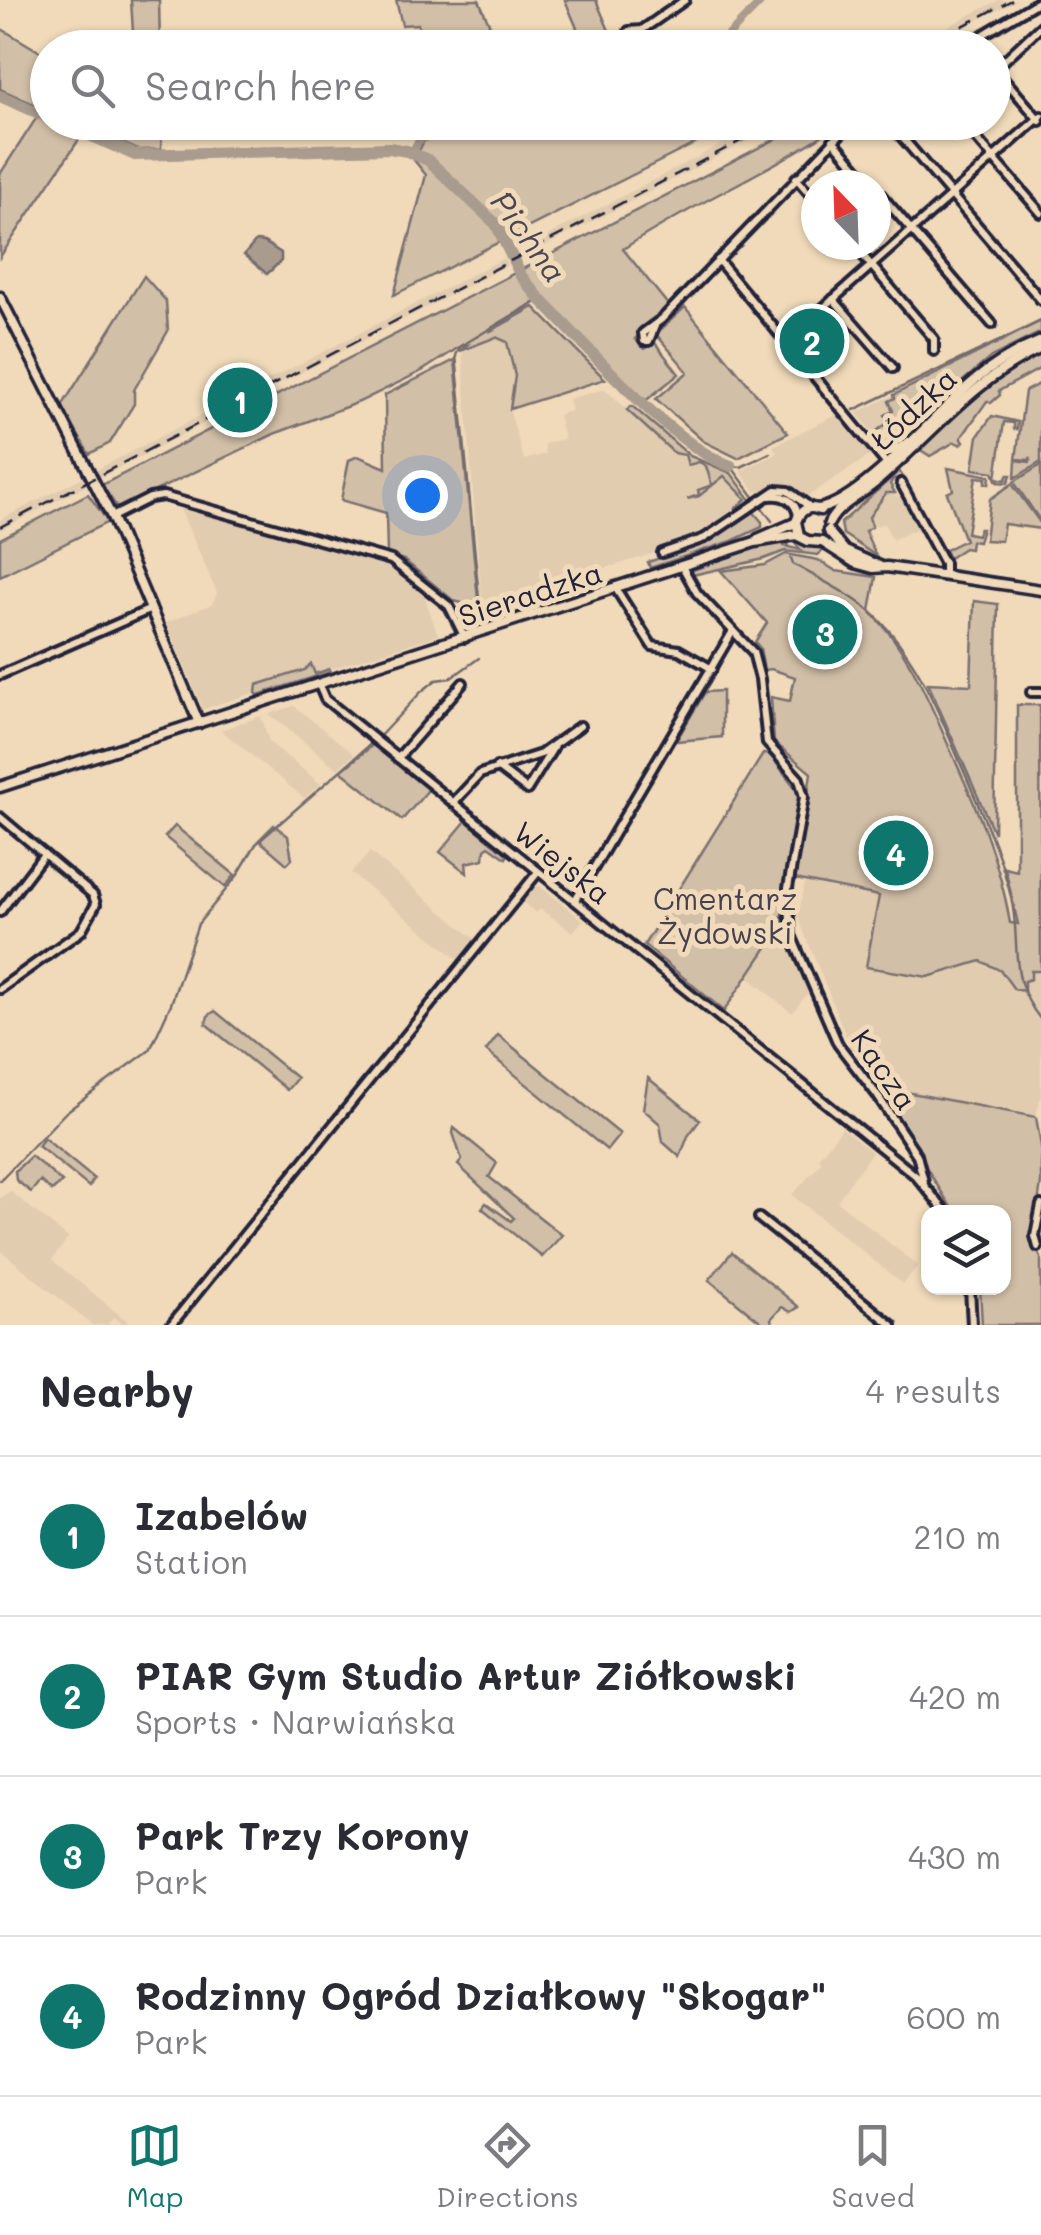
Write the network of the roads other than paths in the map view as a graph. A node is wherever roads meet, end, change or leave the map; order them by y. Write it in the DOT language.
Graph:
graph roads {
  1 [pos="685,0"];
  2 [pos="1041,0"];
  3 [pos="1041,26"];
  4 [pos="642,30"];
  5 [pos="995,30"];
  6 [pos="1011,53"];
  7 [pos="1011,87"];
  8 [pos="1040,119"];
  9 [pos="833,140"];
  10 [pos="905,140"];
  11 [pos="978,140"];
  12 [pos="994,158"];
  13 [pos="859,170"];
  14 [pos="796,178"];
  15 [pos="801,184"];
  16 [pos="952,195"];
  17 [pos="891,207"];
  18 [pos="1041,214"];
  19 [pos="911,231"];
  20 [pos="718,260"];
  21 [pos="867,260"];
  22 [pos="872,266"];
  23 [pos="0,297"];
  24 [pos="834,299"];
  25 [pos="1041,300"];
  26 [pos="992,324"];
  27 [pos="654,326"];
  28 [pos="787,340"];
  29 [pos="1041,344"];
  30 [pos="934,351"];
  31 [pos="892,368"];
  32 [pos="913,438"];
  33 [pos="874,447"];
  34 [pos="889,466"];
  35 [pos="901,483"];
  36 [pos="763,498"];
  37 [pos="815,508"];
  38 [pos="112,516"];
  39 [pos="796,520"];
  40 [pos="829,527"];
  41 [pos="800,536"];
  42 [pos="818,541"];
  43 [pos="755,542"];
  44 [pos="662,554"];
  45 [pos="879,566"];
  46 [pos="683,568"];
  47 [pos="944,576"];
  48 [pos="616,590"];
  49 [pos="1041,590"];
  50 [pos="151,609"];
  51 [pos="733,631"];
  52 [pos="465,638"];
  53 [pos="712,670"];
  54 [pos="0,676"];
  55 [pos="463,684"];
  56 [pos="319,685"];
  57 [pos="1030,692"];
  58 [pos="1041,692"];
  59 [pos="199,723"];
  60 [pos="580,726"];
  61 [pos="554,747"];
  62 [pos="398,758"];
  63 [pos="496,766"];
  64 [pos="0,787"];
  65 [pos="453,804"];
  66 [pos="0,816"];
  67 [pos="44,854"];
  68 [pos="538,872"];
  69 [pos="576,900"];
  70 [pos="0,912"];
  71 [pos="0,989"];
  72 [pos="924,1183"];
  73 [pos="941,1205"];
  74 [pos="1041,1205"];
  75 [pos="759,1218"];
  76 [pos="1038,1247"];
  77 [pos="970,1295"];
  78 [pos="171,1325"];
  79 [pos="892,1325"];
  80 [pos="972,1325"];
  1 -- 4 [label="street"];
  2 -- 5 [label="street"];
  3 -- 6 [label="street"];
  7 -- 8 [label="street"];
  8 -- 12 [label="street"];
  9 -- 13 [label="street"];
  9 -- 14 [label="street"];
  10 -- 16 [label="street"];
  11 -- 12 [label="street"];
  12 -- 16 [label="street"];
  12 -- 18 [label="street"];
  14 -- 15 [label="street"];
  14 -- 20 [label="street"];
  16 -- 19 [label="street"];
  16 -- 25 [label="street"];
  17 -- 19 [label="street"];
  19 -- 22 [label="street"];
  19 -- 26 [label="street"];
  20 -- 27 [label="street"];
  20 -- 28 [label="street"];
  21 -- 22 [label="street"];
  22 -- 24 [label="street"];
  22 -- 30 [label="street"];
  23 -- 38 [label="main road"];
  24 -- 28 [label="street"];
  24 -- 31 [label="street"];
  28 -- 33 [label="street"];
  29 -- 32 [label="main road, Łódzka"];
  29 -- 34 [label="main road, Łódzka"];
  32 -- 33 [label="street"];
  32 -- 34 [label="main road, Łódzka"];
  33 -- 34 [label="street"];
  34 -- 37 [label="main road, Łódzka"];
  34 -- 40 [label="main road, Łódzka"];
  35 -- 47 [label="street"];
  36 -- 37 [label="street"];
  36 -- 39 [label="street"];
  36 -- 44 [label="street"];
  37 -- 39 [label="main road"];
  37 -- 40 [label="main road"];
  38 -- 50 [label="main road"];
  38 -- 52 [label="street"];
  39 -- 41 [label="main road"];
  39 -- 43 [label="main road, Sieradzka"];
  40 -- 42 [label="main road"];
  40 -- 45 [label="main road"];
  41 -- 42 [label="main road"];
  41 -- 43 [label="main road, Sieradzka"];
  42 -- 45 [label="main road"];
  43 -- 46 [label="main road, Sieradzka"];
  45 -- 47 [label="main road"];
  46 -- 48 [label="main road, Sieradzka"];
  46 -- 51 [label="street, Kacza"];
  47 -- 49 [label="main road"];
  48 -- 52 [label="main road, Sieradzka"];
  48 -- 53 [label="street"];
  50 -- 54 [label="street"];
  50 -- 59 [label="main road"];
  51 -- 53 [label="street"];
  51 -- 72 [label="street, Kacza"];
  52 -- 56 [label="main road, Sieradzka"];
  53 -- 69 [label="street"];
  55 -- 62 [label="street"];
  56 -- 59 [label="main road, Sieradzka"];
  56 -- 62 [label="street, Wiejska"];
  57 -- 58 [label="street"];
  59 -- 64 [label="main road, Sieradzka"];
  60 -- 61 [label="street"];
  61 -- 63 [label="street"];
  61 -- 63 [label="street"];
  62 -- 65 [label="street, Wiejska"];
  63 -- 65 [label="street"];
  65 -- 68 [label="street, Wiejska"];
  66 -- 67 [label="street"];
  67 -- 70 [label="street"];
  67 -- 71 [label="street"];
  68 -- 69 [label="street, Wiejska"];
  68 -- 78 [label="street"];
  69 -- 72 [label="street, Wiejska"];
  72 -- 73 [label="street, Kacza"];
  74 -- 76 [label="street"];
  75 -- 79 [label="street"];
  77 -- 80 [label="street"];
}
